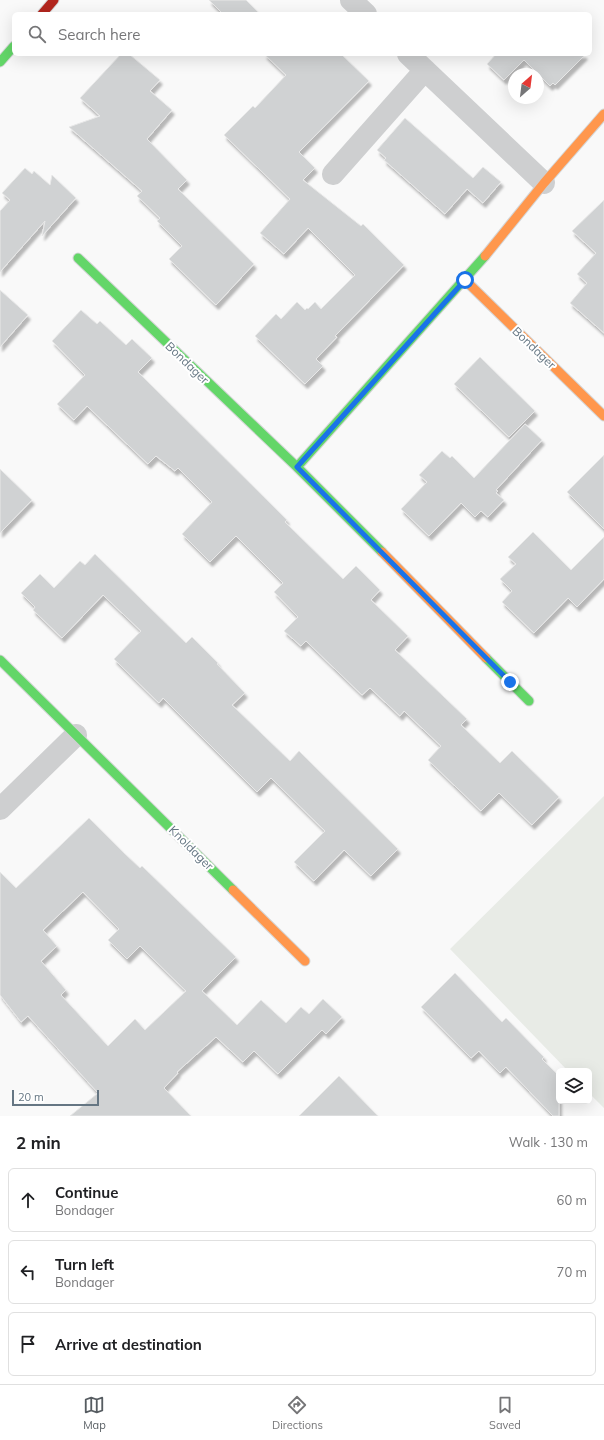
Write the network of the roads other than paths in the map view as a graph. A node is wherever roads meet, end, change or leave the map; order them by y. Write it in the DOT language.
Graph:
graph roads {
  1 [pos="54,0"];
  2 [pos="351,0"];
  3 [pos="44,12"];
  4 [pos="364,12"];
  5 [pos="12,48"];
  6 [pos="410,56"];
  7 [pos="0,62"];
  8 [pos="425,70"];
  9 [pos="604,114"];
  10 [pos="333,174"];
  11 [pos="544,183"];
  12 [pos="78,258"];
  13 [pos="465,280"];
  14 [pos="604,416"];
  15 [pos="297,467"];
  16 [pos="0,660"];
  17 [pos="529,701"];
  18 [pos="76,735"];
  19 [pos="0,809"];
  20 [pos="306,961"];
  1 -- 3 [label="street"];
  2 -- 4 [label="street"];
  5 -- 7 [label="street"];
  6 -- 8 [label="street"];
  8 -- 10 [label="street"];
  8 -- 11 [label="street"];
  9 -- 11 [label="street"];
  11 -- 13 [label="street"];
  12 -- 15 [label="street, Bondager"];
  13 -- 14 [label="street, Bondager"];
  13 -- 15 [label="street"];
  15 -- 17 [label="street, Bondager"];
  16 -- 18 [label="street, Knoldager"];
  18 -- 19 [label="street"];
  18 -- 20 [label="street, Knoldager"];
}
